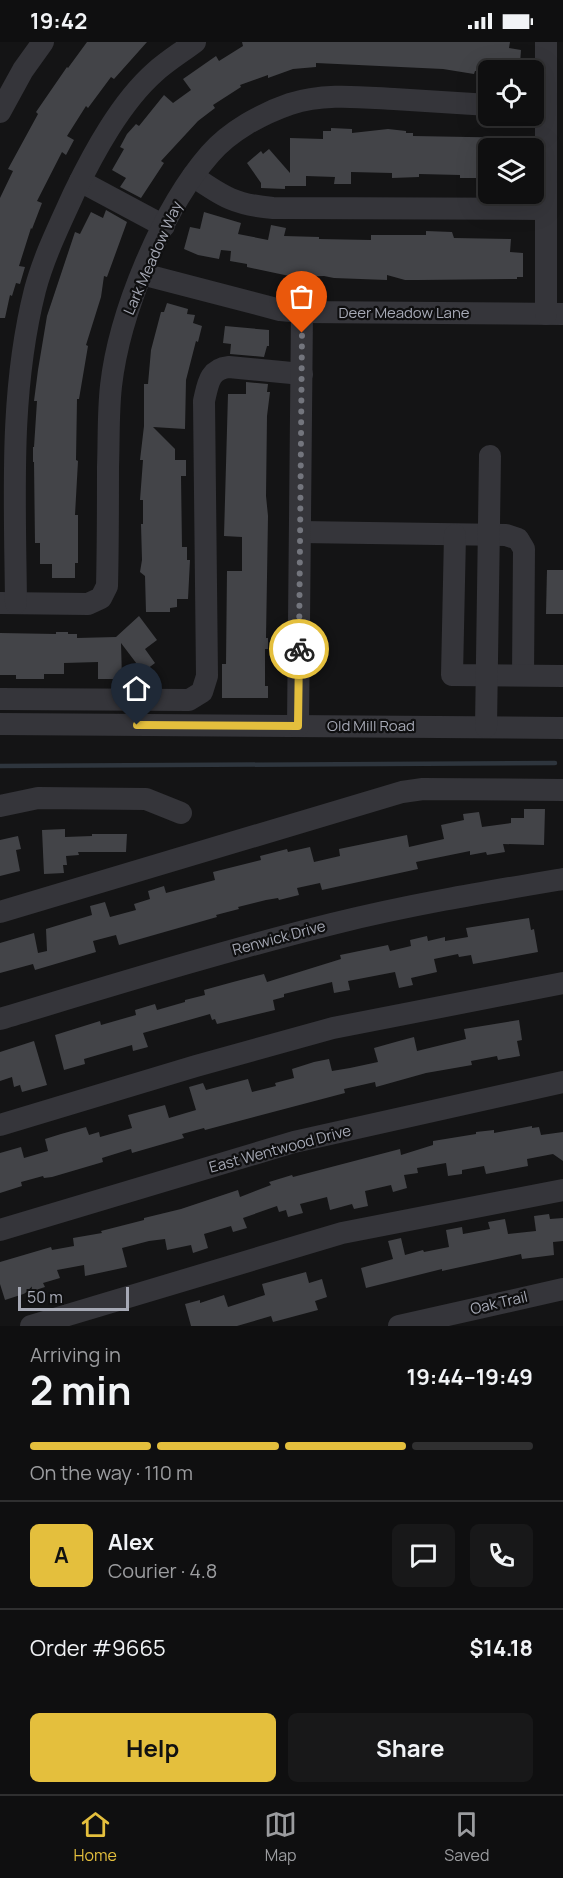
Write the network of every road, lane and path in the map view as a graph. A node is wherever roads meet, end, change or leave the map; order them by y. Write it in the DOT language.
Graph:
graph roads {
  1 [pos="43,42"];
  2 [pos="195,42"];
  3 [pos="546,42"];
  4 [pos="544,64"];
  5 [pos="478,104"];
  6 [pos="0,112"];
  7 [pos="541,126"];
  8 [pos="193,176"];
  9 [pos="80,181"];
  10 [pos="546,209"];
  11 [pos="164,226"];
  12 [pos="142,274"];
  13 [pos="302,312"];
  14 [pos="554,314"];
  15 [pos="302,374"];
  16 [pos="490,456"];
  17 [pos="301,532"];
  18 [pos="454,535"];
  19 [pos="489,535"];
  20 [pos="8,603"];
  21 [pos="488,675"];
  22 [pos="523,675"];
  23 [pos="563,676"];
  24 [pos="0,699"];
  25 [pos="0,724"];
  26 [pos="298,726"];
  27 [pos="486,727"];
  28 [pos="563,728"];
  29 [pos="563,790"];
  30 [pos="0,806"];
  31 [pos="181,813"];
  32 [pos="563,879"];
  33 [pos="0,912"];
  34 [pos="563,983"];
  35 [pos="0,1019"];
  36 [pos="563,1082"];
  37 [pos="0,1125"];
  38 [pos="563,1191"];
  39 [pos="0,1230"];
  40 [pos="563,1289"];
  41 [pos="31,1326"];
  42 [pos="402,1326"];
  1 -- 6 [label="street"];
  2 -- 9 [label="street"];
  3 -- 4 [label="street"];
  5 -- 8 [label="street, Lark Meadow Way"];
  7 -- 10 [label="street"];
  8 -- 10 [label="street"];
  8 -- 11 [label="street, Lark Meadow Way"];
  9 -- 11 [label="street"];
  9 -- 20 [label="street"];
  10 -- 14 [label="street"];
  11 -- 12 [label="street, Lark Meadow Way"];
  12 -- 13 [label="street, Deer Meadow Lane"];
  12 -- 20 [label="street, Lark Meadow Way"];
  13 -- 14 [label="street, Deer Meadow Lane"];
  13 -- 15 [label="street"];
  15 -- 17 [label="street"];
  15 -- 24 [label="street"];
  16 -- 19 [label="street"];
  17 -- 18 [label="street"];
  17 -- 26 [label="street"];
  18 -- 19 [label="street"];
  18 -- 21 [label="street"];
  19 -- 21 [label="street"];
  19 -- 22 [label="street"];
  21 -- 22 [label="street"];
  21 -- 27 [label="street"];
  22 -- 23 [label="street"];
  25 -- 26 [label="street, Old Mill Road"];
  26 -- 27 [label="street, Old Mill Road"];
  27 -- 28 [label="street, Old Mill Road"];
  29 -- 33 [label="street"];
  30 -- 31 [label="street"];
  32 -- 35 [label="street, Renwick Drive"];
  34 -- 37 [label="street"];
  36 -- 39 [label="street, East Wentwood Drive"];
  38 -- 41 [label="street"];
  40 -- 42 [label="street, Oak Trail"];
}
